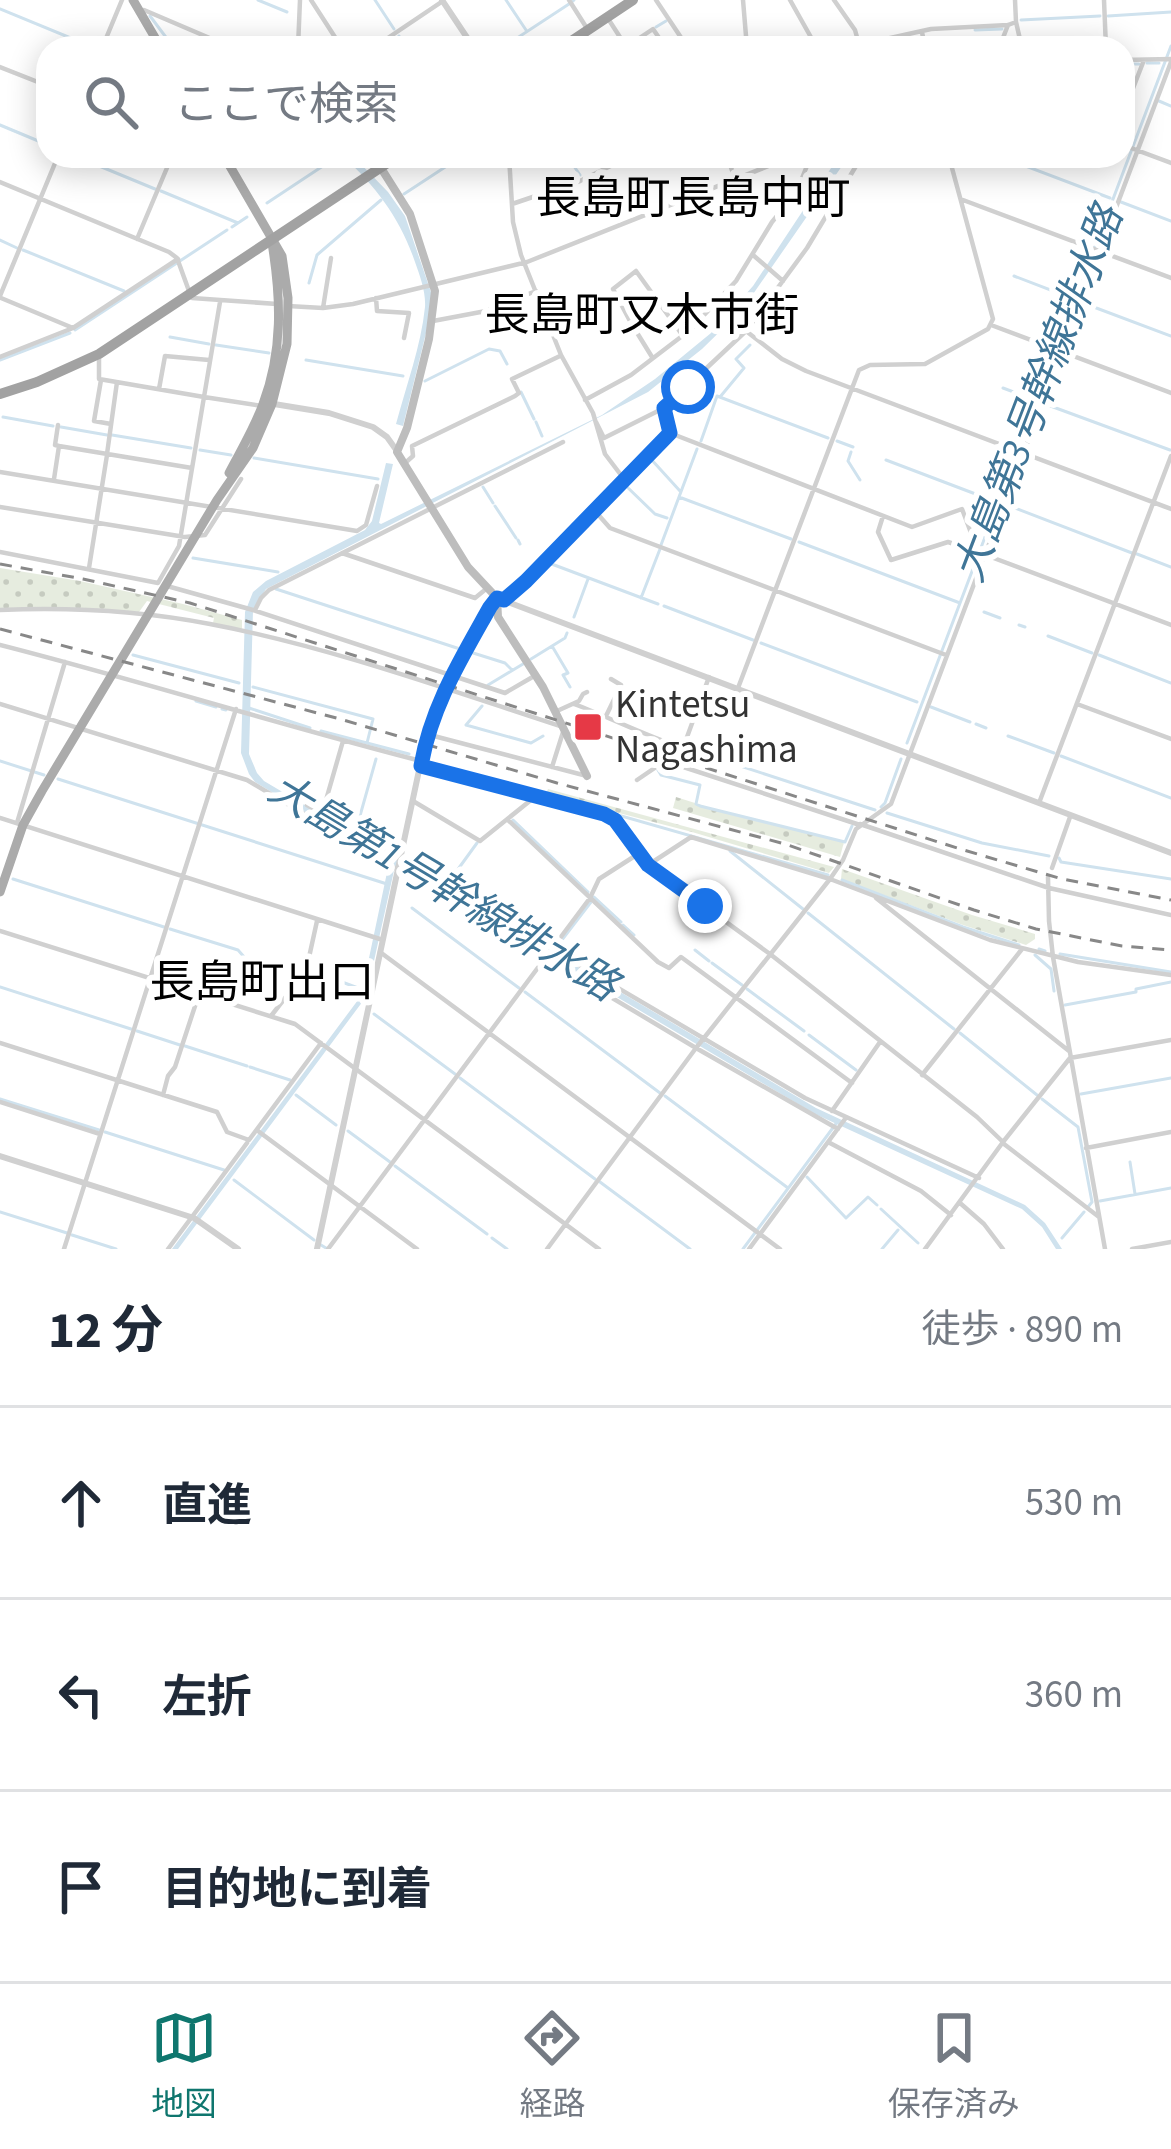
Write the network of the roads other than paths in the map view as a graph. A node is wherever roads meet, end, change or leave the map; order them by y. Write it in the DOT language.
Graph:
graph roads {
  1 [pos="120,0"];
  2 [pos="301,0"];
  3 [pos="311,0"];
  4 [pos="569,0"];
  5 [pos="631,0"];
  6 [pos="656,0"];
  7 [pos="743,0"];
  8 [pos="790,0"];
  9 [pos="834,0"];
  10 [pos="1015,0"];
  11 [pos="1104,0"];
  12 [pos="443,1"];
  13 [pos="136,4"];
  14 [pos="607,17"];
  15 [pos="1012,24"];
  16 [pos="588,30"];
  17 [pos="922,32"];
  18 [pos="106,36"];
  19 [pos="154,36"];
  20 [pos="199,36"];
  21 [pos="299,36"];
  22 [pos="335,36"];
  23 [pos="391,36"];
  24 [pos="466,36"];
  25 [pos="579,36"];
  26 [pos="619,36"];
  27 [pos="680,36"];
  28 [pos="746,36"];
  29 [pos="810,36"];
  30 [pos="857,36"];
  31 [pos="904,36"];
  32 [pos="923,36"];
  33 [pos="1006,36"];
  34 [pos="1017,36"];
  35 [pos="1106,36"];
  36 [pos="1135,60"];
  37 [pos="1144,60"];
  38 [pos="1168,60"];
  39 [pos="0,67"];
  40 [pos="36,81"];
  41 [pos="1135,83"];
  42 [pos="1135,138"];
  43 [pos="1135,150"];
  44 [pos="1171,163"];
  45 [pos="53,168"];
  46 [pos="167,168"];
  47 [pos="231,168"];
  48 [pos="379,168"];
  49 [pos="509,168"];
  50 [pos="607,168"];
  51 [pos="731,168"];
  52 [pos="763,168"];
  53 [pos="806,168"];
  54 [pos="855,168"];
  55 [pos="952,168"];
  56 [pos="1124,168"];
  57 [pos="373,172"];
  58 [pos="735,179"];
  59 [pos="0,182"];
  60 [pos="40,199"];
  61 [pos="960,199"];
  62 [pos="512,204"];
  63 [pos="137,239"];
  64 [pos="272,239"];
  65 [pos="1095,250"];
  66 [pos="753,254"];
  67 [pos="332,258"];
  68 [pos="179,261"];
  69 [pos="524,262"];
  70 [pos="1171,278"];
  71 [pos="783,281"];
  72 [pos="432,284"];
  73 [pos="536,291"];
  74 [pos="189,295"];
  75 [pos="0,297"];
  76 [pos="376,298"];
  77 [pos="220,300"];
  78 [pos="659,303"];
  79 [pos="284,305"];
  80 [pos="323,308"];
  81 [pos="433,321"];
  82 [pos="631,323"];
  83 [pos="991,325"];
  84 [pos="73,328"];
  85 [pos="746,331"];
  86 [pos="683,336"];
  87 [pos="404,338"];
  88 [pos="1057,350"];
  89 [pos="99,354"];
  90 [pos="561,355"];
  91 [pos="0,357"];
  92 [pos="652,357"];
  93 [pos="210,360"];
  94 [pos="101,380"];
  95 [pos="117,382"];
  96 [pos="159,389"];
  97 [pos="853,389"];
  98 [pos="1171,393"];
  99 [pos="0,394"];
  100 [pos="204,397"];
  101 [pos="586,400"];
  102 [pos="266,404"];
  103 [pos="664,408"];
  104 [pos="595,420"];
  105 [pos="111,424"];
  106 [pos="58,425"];
  107 [pos="670,433"];
  108 [pos="563,442"];
  109 [pos="59,446"];
  110 [pos="1019,451"];
  111 [pos="397,452"];
  112 [pos="107,454"];
  113 [pos="1171,456"];
  114 [pos="404,464"];
  115 [pos="192,468"];
  116 [pos="1,472"];
  117 [pos="241,479"];
  118 [pos="623,479"];
  119 [pos="54,481"];
  120 [pos="0,483"];
  121 [pos="377,486"];
  122 [pos="102,488"];
  123 [pos="814,490"];
  124 [pos="186,502"];
  125 [pos="1154,502"];
  126 [pos="219,504"];
  127 [pos="0,507"];
  128 [pos="432,508"];
  129 [pos="1171,509"];
  130 [pos="596,511"];
  131 [pos="883,516"];
  132 [pos="96,523"];
  133 [pos="357,532"];
  134 [pos="181,537"];
  135 [pos="362,542"];
  136 [pos="0,552"];
  137 [pos="979,552"];
  138 [pos="341,553"];
  139 [pos="89,568"];
  140 [pos="158,583"];
  141 [pos="486,589"];
  142 [pos="777,591"];
  143 [pos="501,599"];
  144 [pos="1115,604"];
  145 [pos="0,610"];
  146 [pos="254,611"];
  147 [pos="1171,625"];
  148 [pos="0,645"];
  149 [pos="943,654"];
  150 [pos="65,662"];
  151 [pos="536,675"];
  152 [pos="452,676"];
  153 [pos="709,677"];
  154 [pos="611,679"];
  155 [pos="738,688"];
  156 [pos="444,690"];
  157 [pos="587,692"];
  158 [pos="0,704"];
  159 [pos="574,704"];
  160 [pos="1077,704"];
  161 [pos="238,710"];
  162 [pos="557,712"];
  163 [pos="606,716"];
  164 [pos="48,719"];
  165 [pos="563,728"];
  166 [pos="428,735"];
  167 [pos="1171,739"];
  168 [pos="343,741"];
  169 [pos="909,754"];
  170 [pos="421,764"];
  171 [pos="552,767"];
  172 [pos="216,770"];
  173 [pos="587,776"];
  174 [pos="637,780"];
  175 [pos="536,796"];
  176 [pos="413,801"];
  177 [pos="1039,803"];
  178 [pos="307,805"];
  179 [pos="322,814"];
  180 [pos="1070,815"];
  181 [pos="0,818"];
  182 [pos="508,820"];
  183 [pos="20,824"];
  184 [pos="860,825"];
  185 [pos="1171,853"];
  186 [pos="638,854"];
  187 [pos="398,865"];
  188 [pos="648,865"];
  189 [pos="1052,868"];
  190 [pos="182,875"];
  191 [pos="1048,878"];
  192 [pos="830,879"];
  193 [pos="1049,888"];
  194 [pos="0,892"];
  195 [pos="870,893"];
  196 [pos="590,898"];
  197 [pos="1171,915"];
  198 [pos="317,919"];
  199 [pos="0,931"];
  200 [pos="378,939"];
  201 [pos="551,949"];
  202 [pos="1022,949"];
  203 [pos="380,952"];
  204 [pos="770,954"];
  205 [pos="1053,957"];
  206 [pos="545,958"];
  207 [pos="1171,975"];
  208 [pos="150,978"];
  209 [pos="990,989"];
  210 [pos="199,994"];
  211 [pos="737,998"];
  212 [pos="271,1016"];
  213 [pos="490,1033"];
  214 [pos="703,1039"];
  215 [pos="1171,1040"];
  216 [pos="0,1042"];
  217 [pos="880,1042"];
  218 [pos="324,1046"];
  219 [pos="696,1047"];
  220 [pos="1070,1054"];
  221 [pos="356,1067"];
  222 [pos="922,1075"];
  223 [pos="118,1080"];
  224 [pos="852,1083"];
  225 [pos="163,1095"];
  226 [pos="0,1102"];
  227 [pos="832,1111"];
  228 [pos="425,1119"];
  229 [pos="839,1124"];
  230 [pos="260,1132"];
  231 [pos="1171,1132"];
  232 [pos="100,1134"];
  233 [pos="630,1138"];
  234 [pos="249,1141"];
  235 [pos="828,1142"];
  236 [pos="1003,1142"];
  237 [pos="1087,1148"];
  238 [pos="0,1156"];
  239 [pos="976,1182"];
  240 [pos="85,1183"];
  241 [pos="331,1184"];
  242 [pos="960,1203"];
  243 [pos="360,1206"];
  244 [pos="951,1214"];
  245 [pos="1099,1217"];
  246 [pos="196,1219"];
  247 [pos="566,1224"];
  248 [pos="757,1232"];
  249 [pos="1171,1242"];
  250 [pos="64,1249"];
  251 [pos="168,1249"];
  252 [pos="238,1249"];
  253 [pos="317,1249"];
  254 [pos="328,1249"];
  255 [pos="417,1249"];
  256 [pos="547,1249"];
  257 [pos="599,1249"];
  258 [pos="748,1249"];
  259 [pos="780,1249"];
  260 [pos="926,1249"];
  261 [pos="1003,1249"];
  262 [pos="1105,1249"];
  263 [pos="1132,1249"];
  1 -- 18 [label="street"];
  2 -- 21 [label="street"];
  3 -- 22 [label="street"];
  4 -- 16 [label="street"];
  5 -- 14 [label="highway"];
  6 -- 27 [label="street"];
  7 -- 28 [label="street"];
  8 -- 29 [label="street"];
  9 -- 30 [label="street"];
  10 -- 15 [label="street"];
  11 -- 35 [label="street"];
  12 -- 23 [label="street"];
  12 -- 24 [label="street"];
  13 -- 19 [label="main road"];
  13 -- 20 [label="street"];
  14 -- 16 [label="highway"];
  14 -- 26 [label="street"];
  15 -- 17 [label="street"];
  15 -- 33 [label="street"];
  15 -- 34 [label="street"];
  16 -- 25 [label="highway"];
  17 -- 31 [label="street"];
  17 -- 32 [label="street"];
  36 -- 37 [label="street"];
  37 -- 38 [label="street"];
  37 -- 41 [label="street"];
  38 -- 42 [label="street"];
  39 -- 40 [label="street"];
  43 -- 44 [label="street"];
  45 -- 60 [label="street"];
  46 -- 63 [label="street"];
  47 -- 64 [label="main road"];
  48 -- 57 [label="highway"];
  49 -- 62 [label="street"];
  50 -- 62 [label="street"];
  51 -- 58 [label="street"];
  52 -- 58 [label="street"];
  53 -- 66 [label="street"];
  54 -- 71 [label="street"];
  55 -- 61 [label="street"];
  56 -- 65 [label="street"];
  57 -- 64 [label="highway"];
  57 -- 72 [label="main road"];
  58 -- 69 [label="street"];
  59 -- 60 [label="street"];
  60 -- 63 [label="street"];
  60 -- 75 [label="street"];
  61 -- 65 [label="street"];
  61 -- 83 [label="street"];
  62 -- 69 [label="street"];
  63 -- 68 [label="street"];
  64 -- 74 [label="highway"];
  64 -- 79 [label="main road"];
  65 -- 70 [label="street"];
  65 -- 88 [label="street"];
  66 -- 71 [label="street"];
  66 -- 86 [label="street"];
  67 -- 80 [label="street"];
  68 -- 74 [label="street"];
  68 -- 84 [label="street"];
  69 -- 72 [label="street"];
  69 -- 73 [label="street"];
  71 -- 85 [label="street"];
  72 -- 76 [label="street"];
  72 -- 81 [label="main road"];
  73 -- 81 [label="street"];
  73 -- 90 [label="street"];
  74 -- 77 [label="street"];
  74 -- 89 [label="highway"];
  75 -- 84 [label="street"];
  76 -- 80 [label="street"];
  76 -- 87 [label="street"];
  77 -- 79 [label="street"];
  77 -- 93 [label="street"];
  78 -- 82 [label="street"];
  78 -- 82 [label="street"];
  78 -- 86 [label="street"];
  79 -- 80 [label="street"];
  79 -- 102 [label="main road"];
  81 -- 111 [label="main road"];
  82 -- 92 [label="street"];
  83 -- 88 [label="street"];
  83 -- 97 [label="street"];
  84 -- 91 [label="street"];
  85 -- 97 [label="street"];
  85 -- 103 [label="street"];
  86 -- 92 [label="street"];
  88 -- 98 [label="street"];
  88 -- 110 [label="street"];
  89 -- 94 [label="street"];
  89 -- 99 [label="highway"];
  90 -- 101 [label="street"];
  90 -- 114 [label="street"];
  92 -- 101 [label="street"];
  93 -- 96 [label="street"];
  93 -- 100 [label="street"];
  94 -- 95 [label="street"];
  94 -- 105 [label="street"];
  95 -- 96 [label="street"];
  95 -- 105 [label="street"];
  96 -- 100 [label="street"];
  97 -- 110 [label="street"];
  97 -- 123 [label="street"];
  100 -- 102 [label="street"];
  100 -- 115 [label="street"];
  101 -- 104 [label="street"];
  102 -- 111 [label="street"];
  102 -- 126 [label="main road"];
  103 -- 104 [label="street"];
  103 -- 107 [label="street"];
  104 -- 118 [label="street"];
  105 -- 112 [label="street"];
  106 -- 109 [label="street"];
  107 -- 118 [label="street"];
  107 -- 123 [label="street"];
  108 -- 128 [label="street"];
  109 -- 112 [label="street"];
  109 -- 119 [label="street"];
  110 -- 125 [label="street"];
  110 -- 137 [label="street"];
  111 -- 114 [label="main road"];
  112 -- 115 [label="street"];
  112 -- 122 [label="street"];
  113 -- 125 [label="street"];
  114 -- 128 [label="main road"];
  115 -- 124 [label="street"];
  116 -- 119 [label="street"];
  116 -- 120 [label="street"];
  117 -- 126 [label="street"];
  118 -- 130 [label="street"];
  119 -- 122 [label="street"];
  121 -- 133 [label="street"];
  122 -- 124 [label="street"];
  122 -- 132 [label="street"];
  123 -- 131 [label="street"];
  123 -- 142 [label="street"];
  124 -- 126 [label="street"];
  124 -- 134 [label="street"];
  125 -- 129 [label="street"];
  125 -- 144 [label="street"];
  126 -- 133 [label="street"];
  126 -- 134 [label="street"];
  126 -- 183 [label="main road"];
  127 -- 132 [label="street"];
  128 -- 135 [label="street"];
  128 -- 141 [label="main road"];
  130 -- 142 [label="street"];
  130 -- 143 [label="street"];
  131 -- 137 [label="street"];
  131 -- 137 [label="street"];
  132 -- 134 [label="street"];
  132 -- 139 [label="street"];
  133 -- 135 [label="street"];
  134 -- 140 [label="street"];
  135 -- 138 [label="street"];
  136 -- 139 [label="street"];
  137 -- 144 [label="street"];
  137 -- 149 [label="street"];
  138 -- 141 [label="street"];
  138 -- 146 [label="street"];
  139 -- 140 [label="street"];
  140 -- 146 [label="street"];
  141 -- 143 [label="main road"];
  142 -- 149 [label="street"];
  142 -- 155 [label="street"];
  143 -- 151 [label="main road"];
  143 -- 152 [label="street"];
  143 -- 153 [label="street"];
  144 -- 147 [label="street"];
  144 -- 160 [label="street"];
  145 -- 156 [label="street"];
  146 -- 152 [label="street"];
  148 -- 150 [label="street"];
  149 -- 169 [label="street"];
  150 -- 161 [label="street"];
  150 -- 164 [label="street"];
  151 -- 152 [label="street"];
  151 -- 162 [label="main road"];
  152 -- 156 [label="street"];
  153 -- 155 [label="street"];
  153 -- 163 [label="street"];
  154 -- 163 [label="street"];
  155 -- 169 [label="street"];
  156 -- 165 [label="street"];
  156 -- 166 [label="street"];
  157 -- 159 [label="street"];
  158 -- 164 [label="street"];
  159 -- 162 [label="street"];
  159 -- 163 [label="street"];
  160 -- 167 [label="street"];
  160 -- 177 [label="street"];
  161 -- 168 [label="street"];
  161 -- 172 [label="street"];
  162 -- 165 [label="main road"];
  164 -- 172 [label="street"];
  164 -- 183 [label="street"];
  165 -- 171 [label="street"];
  165 -- 173 [label="main road"];
  166 -- 170 [label="street"];
  166 -- 171 [label="street"];
  168 -- 170 [label="street"];
  168 -- 179 [label="street"];
  169 -- 177 [label="street"];
  169 -- 184 [label="street"];
  170 -- 175 [label="street"];
  170 -- 176 [label="street"];
  171 -- 173 [label="street"];
  172 -- 187 [label="street"];
  172 -- 190 [label="street"];
  174 -- 184 [label="street"];
  175 -- 182 [label="street"];
  175 -- 186 [label="street"];
  176 -- 182 [label="street"];
  176 -- 187 [label="street"];
  177 -- 180 [label="street"];
  178 -- 179 [label="street"];
  179 -- 187 [label="street"];
  180 -- 185 [label="street"];
  180 -- 189 [label="street"];
  181 -- 183 [label="street"];
  182 -- 196 [label="street"];
  183 -- 190 [label="street"];
  183 -- 194 [label="main road"];
  184 -- 192 [label="street"];
  184 -- 193 [label="street"];
  186 -- 188 [label="street"];
  186 -- 196 [label="street"];
  187 -- 200 [label="street"];
  187 -- 201 [label="street"];
  187 -- 206 [label="street"];
  188 -- 192 [label="street"];
  188 -- 204 [label="street"];
  190 -- 198 [label="street"];
  190 -- 208 [label="street"];
  191 -- 193 [label="street"];
  192 -- 195 [label="street"];
  192 -- 204 [label="street"];
  193 -- 197 [label="street"];
  193 -- 205 [label="street"];
  195 -- 202 [label="street"];
  195 -- 209 [label="street"];
  196 -- 201 [label="street"];
  196 -- 211 [label="street"];
  198 -- 200 [label="street"];
  198 -- 212 [label="street"];
  199 -- 208 [label="street"];
  200 -- 203 [label="street"];
  201 -- 206 [label="street"];
  201 -- 214 [label="street"];
  202 -- 205 [label="street"];
  202 -- 209 [label="street"];
  203 -- 213 [label="street"];
  203 -- 221 [label="street"];
  204 -- 211 [label="street"];
  204 -- 217 [label="street"];
  205 -- 207 [label="street"];
  205 -- 220 [label="street"];
  206 -- 213 [label="street"];
  206 -- 219 [label="street"];
  208 -- 210 [label="street"];
  208 -- 223 [label="street"];
  209 -- 220 [label="street"];
  209 -- 222 [label="street"];
  210 -- 212 [label="street"];
  210 -- 225 [label="street"];
  211 -- 214 [label="street"];
  211 -- 224 [label="street"];
  212 -- 218 [label="street"];
  213 -- 228 [label="street"];
  213 -- 233 [label="street"];
  214 -- 219 [label="street"];
  214 -- 227 [label="street"];
  215 -- 220 [label="street"];
  216 -- 223 [label="street"];
  217 -- 222 [label="street"];
  217 -- 224 [label="street"];
  218 -- 221 [label="street"];
  218 -- 230 [label="street"];
  219 -- 229 [label="street"];
  219 -- 233 [label="street"];
  220 -- 236 [label="street"];
  220 -- 237 [label="street"];
  221 -- 228 [label="street"];
  221 -- 241 [label="street"];
  222 -- 236 [label="street"];
  223 -- 225 [label="street"];
  223 -- 232 [label="street"];
  224 -- 227 [label="street"];
  225 -- 234 [label="street"];
  226 -- 232 [label="street"];
  227 -- 229 [label="street"];
  228 -- 243 [label="street"];
  228 -- 247 [label="street"];
  229 -- 235 [label="street"];
  229 -- 239 [label="street"];
  230 -- 234 [label="street"];
  230 -- 241 [label="street"];
  231 -- 237 [label="street"];
  232 -- 240 [label="street"];
  233 -- 247 [label="street"];
  233 -- 248 [label="street"];
  234 -- 246 [label="street"];
  235 -- 244 [label="street"];
  235 -- 248 [label="street"];
  236 -- 239 [label="street"];
  236 -- 245 [label="street"];
  237 -- 245 [label="street"];
  238 -- 240 [label="street"];
  239 -- 242 [label="street"];
  240 -- 246 [label="street"];
  240 -- 250 [label="street"];
  241 -- 243 [label="street"];
  241 -- 253 [label="street"];
  242 -- 244 [label="street"];
  242 -- 261 [label="street"];
  243 -- 254 [label="street"];
  243 -- 255 [label="street"];
  244 -- 260 [label="street"];
  245 -- 262 [label="street"];
  246 -- 251 [label="street"];
  246 -- 252 [label="street"];
  247 -- 256 [label="street"];
  247 -- 257 [label="street"];
  248 -- 258 [label="street"];
  248 -- 259 [label="street"];
  249 -- 263 [label="street"];
}
